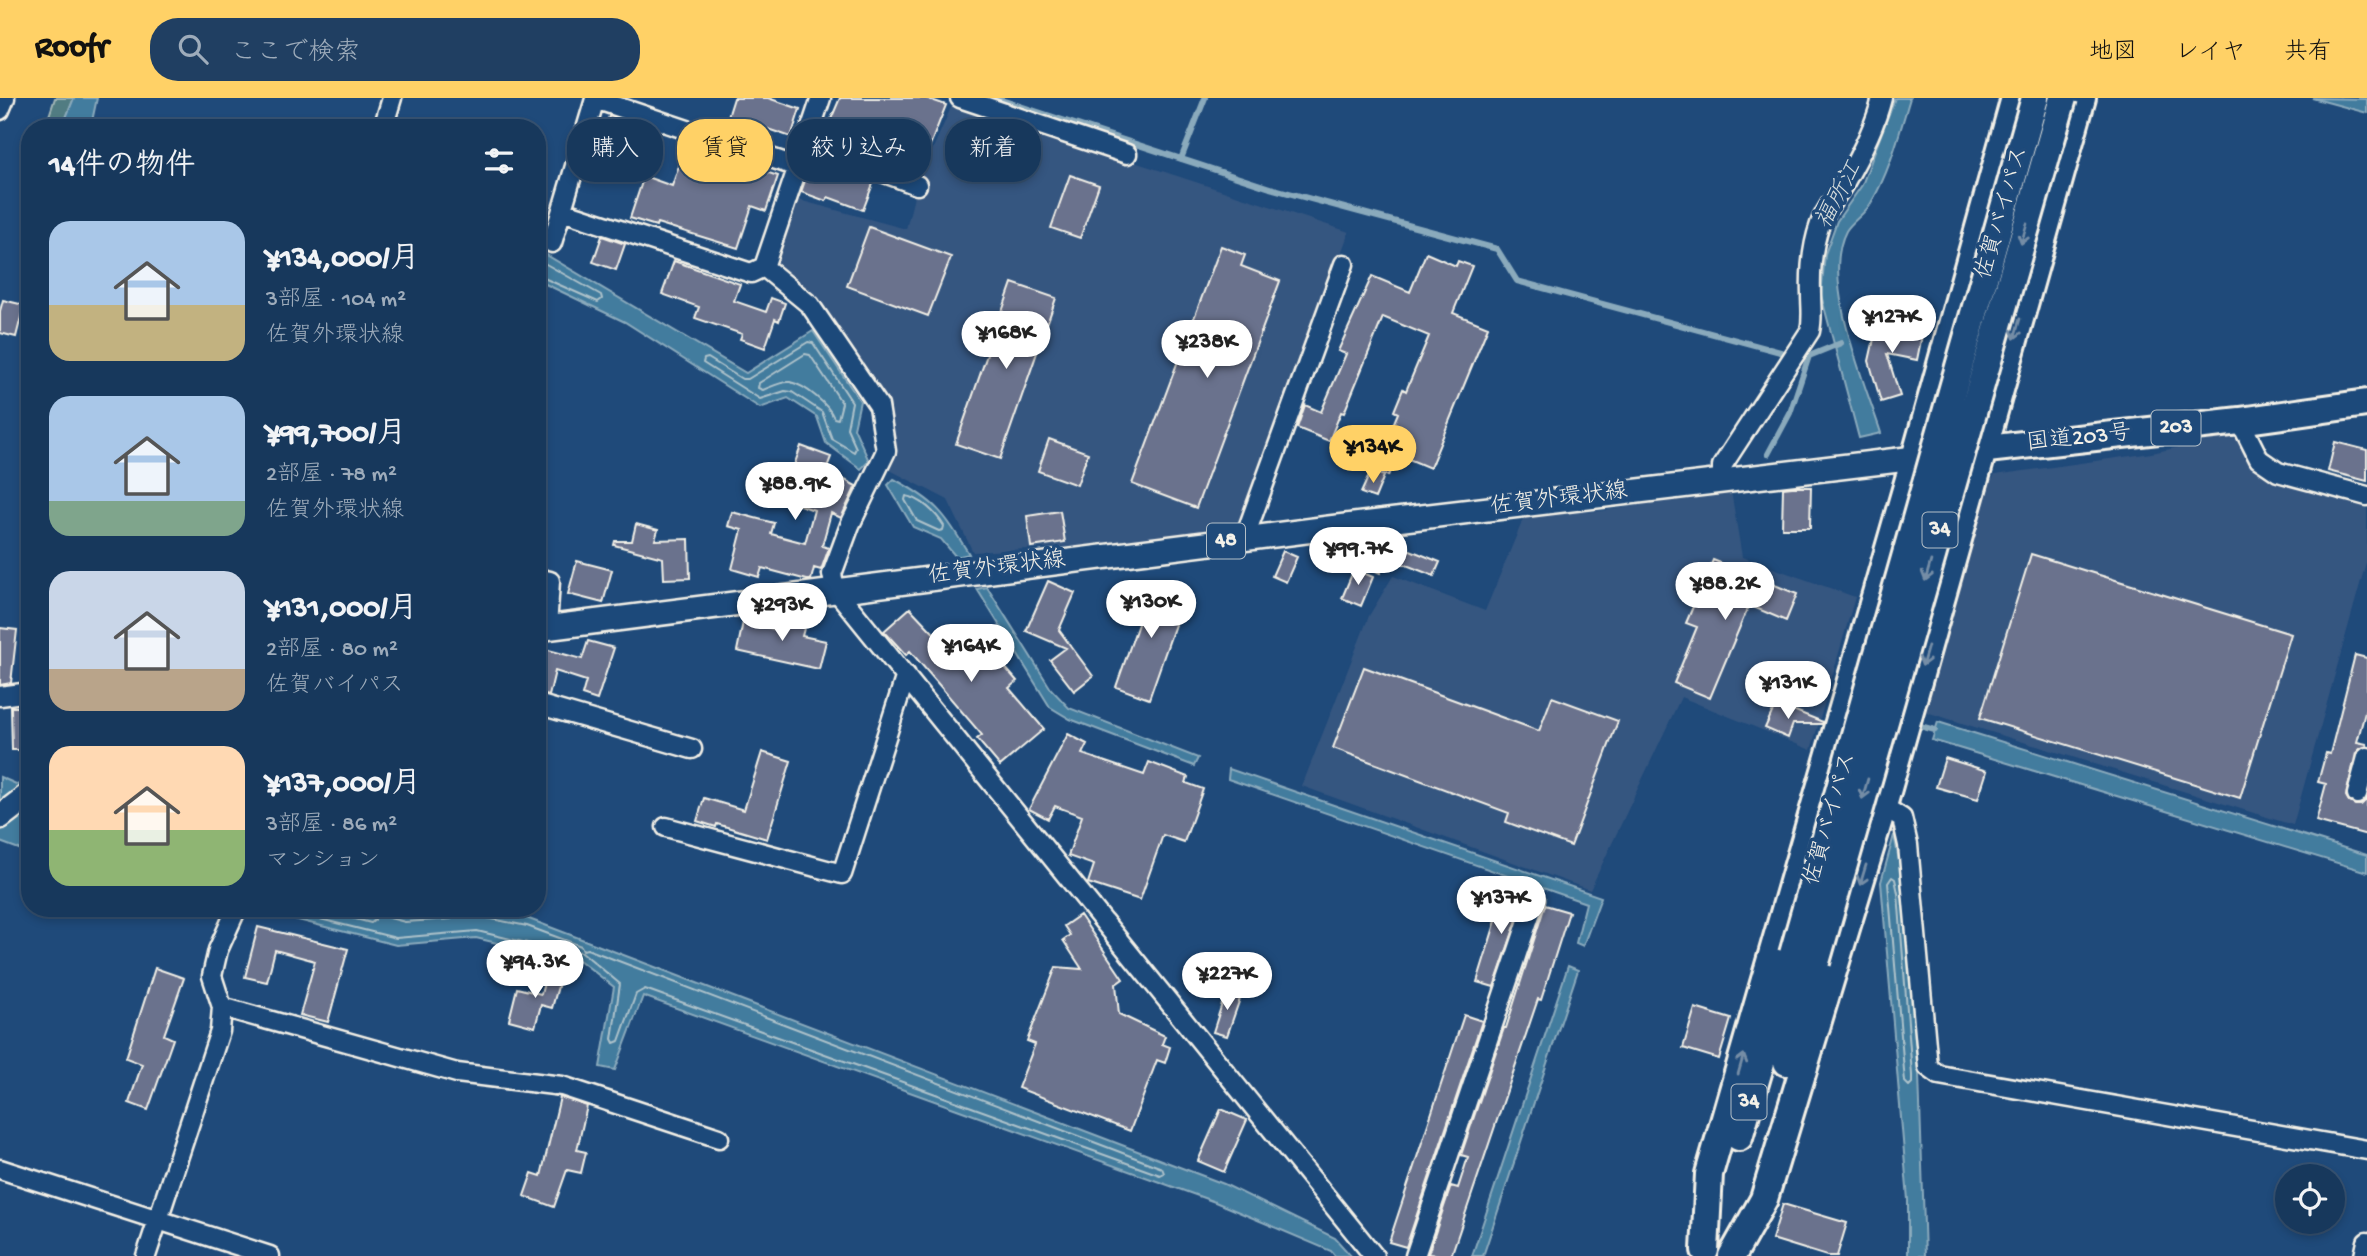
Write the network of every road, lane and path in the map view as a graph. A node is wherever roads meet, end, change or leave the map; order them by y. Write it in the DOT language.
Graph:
graph roads {
  1 [pos="5,98"];
  2 [pos="392,98"];
  3 [pos="821,98"];
  4 [pos="960,98"];
  5 [pos="1882,98"];
  6 [pos="2015,98"];
  7 [pos="2035,98"];
  8 [pos="2063,98"];
  9 [pos="2082,98"];
  10 [pos="0,110"];
  11 [pos="386,119"];
  12 [pos="814,119"];
  13 [pos="1127,154"];
  14 [pos="787,163"];
  15 [pos="793,182"];
  16 [pos="909,182"];
  17 [pos="917,185"];
  18 [pos="562,211"];
  19 [pos="552,243"];
  20 [pos="1344,264"];
  21 [pos="764,267"];
  22 [pos="2367,403"];
  23 [pos="2240,421"];
  24 [pos="1983,449"];
  25 [pos="1915,458"];
  26 [pos="1722,480"];
  27 [pos="2367,496"];
  28 [pos="1244,539"];
  29 [pos="546,580"];
  30 [pos="835,589"];
  31 [pos="546,604"];
  32 [pos="546,627"];
  33 [pos="906,676"];
  34 [pos="21,693"];
  35 [pos="0,696"];
  36 [pos="546,707"];
  37 [pos="692,749"];
  38 [pos="2367,757"];
  39 [pos="2357,794"];
  40 [pos="21,801"];
  41 [pos="1884,806"];
  42 [pos="0,817"];
  43 [pos="666,827"];
  44 [pos="1535,900"];
  45 [pos="233,917"];
  46 [pos="1804,958"];
  47 [pos="222,1007"];
  48 [pos="719,1138"];
  49 [pos="2367,1150"];
  50 [pos="0,1168"];
  51 [pos="158,1220"];
  52 [pos="2367,1242"];
  53 [pos="1704,1253"];
  54 [pos="146,1256"];
  55 [pos="270,1256"];
  56 [pos="1374,1256"];
  57 [pos="1416,1256"];
  58 [pos="1732,1256"];
  59 [pos="2364,1256"];
  1 -- 10 [label="street"];
  2 -- 11 [label="street"];
  3 -- 12 [label="street"];
  4 -- 13 [label="street"];
  5 -- 26 [label="street"];
  6 -- 25 [label="highway"];
  7 -- 46 [label="highway, 佐賀バイパス / 34, bridge"];
  8 -- 46 [label="highway, 佐賀バイパス / 34, one-way, bridge"];
  9 -- 24 [label="highway, one-way"];
  14 -- 18 [label="street"];
  15 -- 21 [label="street"];
  16 -- 17 [label="street"];
  18 -- 19 [label="street"];
  18 -- 21 [label="street"];
  20 -- 28 [label="street"];
  21 -- 30 [label="street"];
  22 -- 23 [label="highway, 国道203号 / 203"];
  23 -- 24 [label="highway, 国道203号 / 203"];
  23 -- 27 [label="street"];
  24 -- 25 [label="highway, 国道203号 / 203"];
  24 -- 41 [label="highway, 34, one-way"];
  25 -- 26 [label="main road, 佐賀外環状線 / 48"];
  53 -- 25 [label="highway, 34, one-way"];
  26 -- 28 [label="main road, 佐賀外環状線 / 48"];
  28 -- 30 [label="main road, 佐賀外環状線 / 48"];
  29 -- 31 [label="street"];
  30 -- 32 [label="main road, 佐賀外環状線 / 48"];
  30 -- 33 [label="street"];
  33 -- 43 [label="street"];
  33 -- 56 [label="street"];
  34 -- 35 [label="street"];
  36 -- 37 [label="street"];
  38 -- 39 [label="street"];
  40 -- 42 [label="main road"];
  41 -- 49 [label="street"];
  41 -- 58 [label="highway, 34, one-way"];
  44 -- 57 [label="street"];
  45 -- 47 [label="street"];
  46 -- 53 [label="highway, 佐賀バイパス / 34"];
  46 -- 58 [label="highway, 佐賀バイパス / 34"];
  47 -- 48 [label="street"];
  47 -- 51 [label="street"];
  50 -- 51 [label="street"];
  51 -- 54 [label="street"];
  51 -- 55 [label="street"];
  52 -- 59 [label="street"];
}
